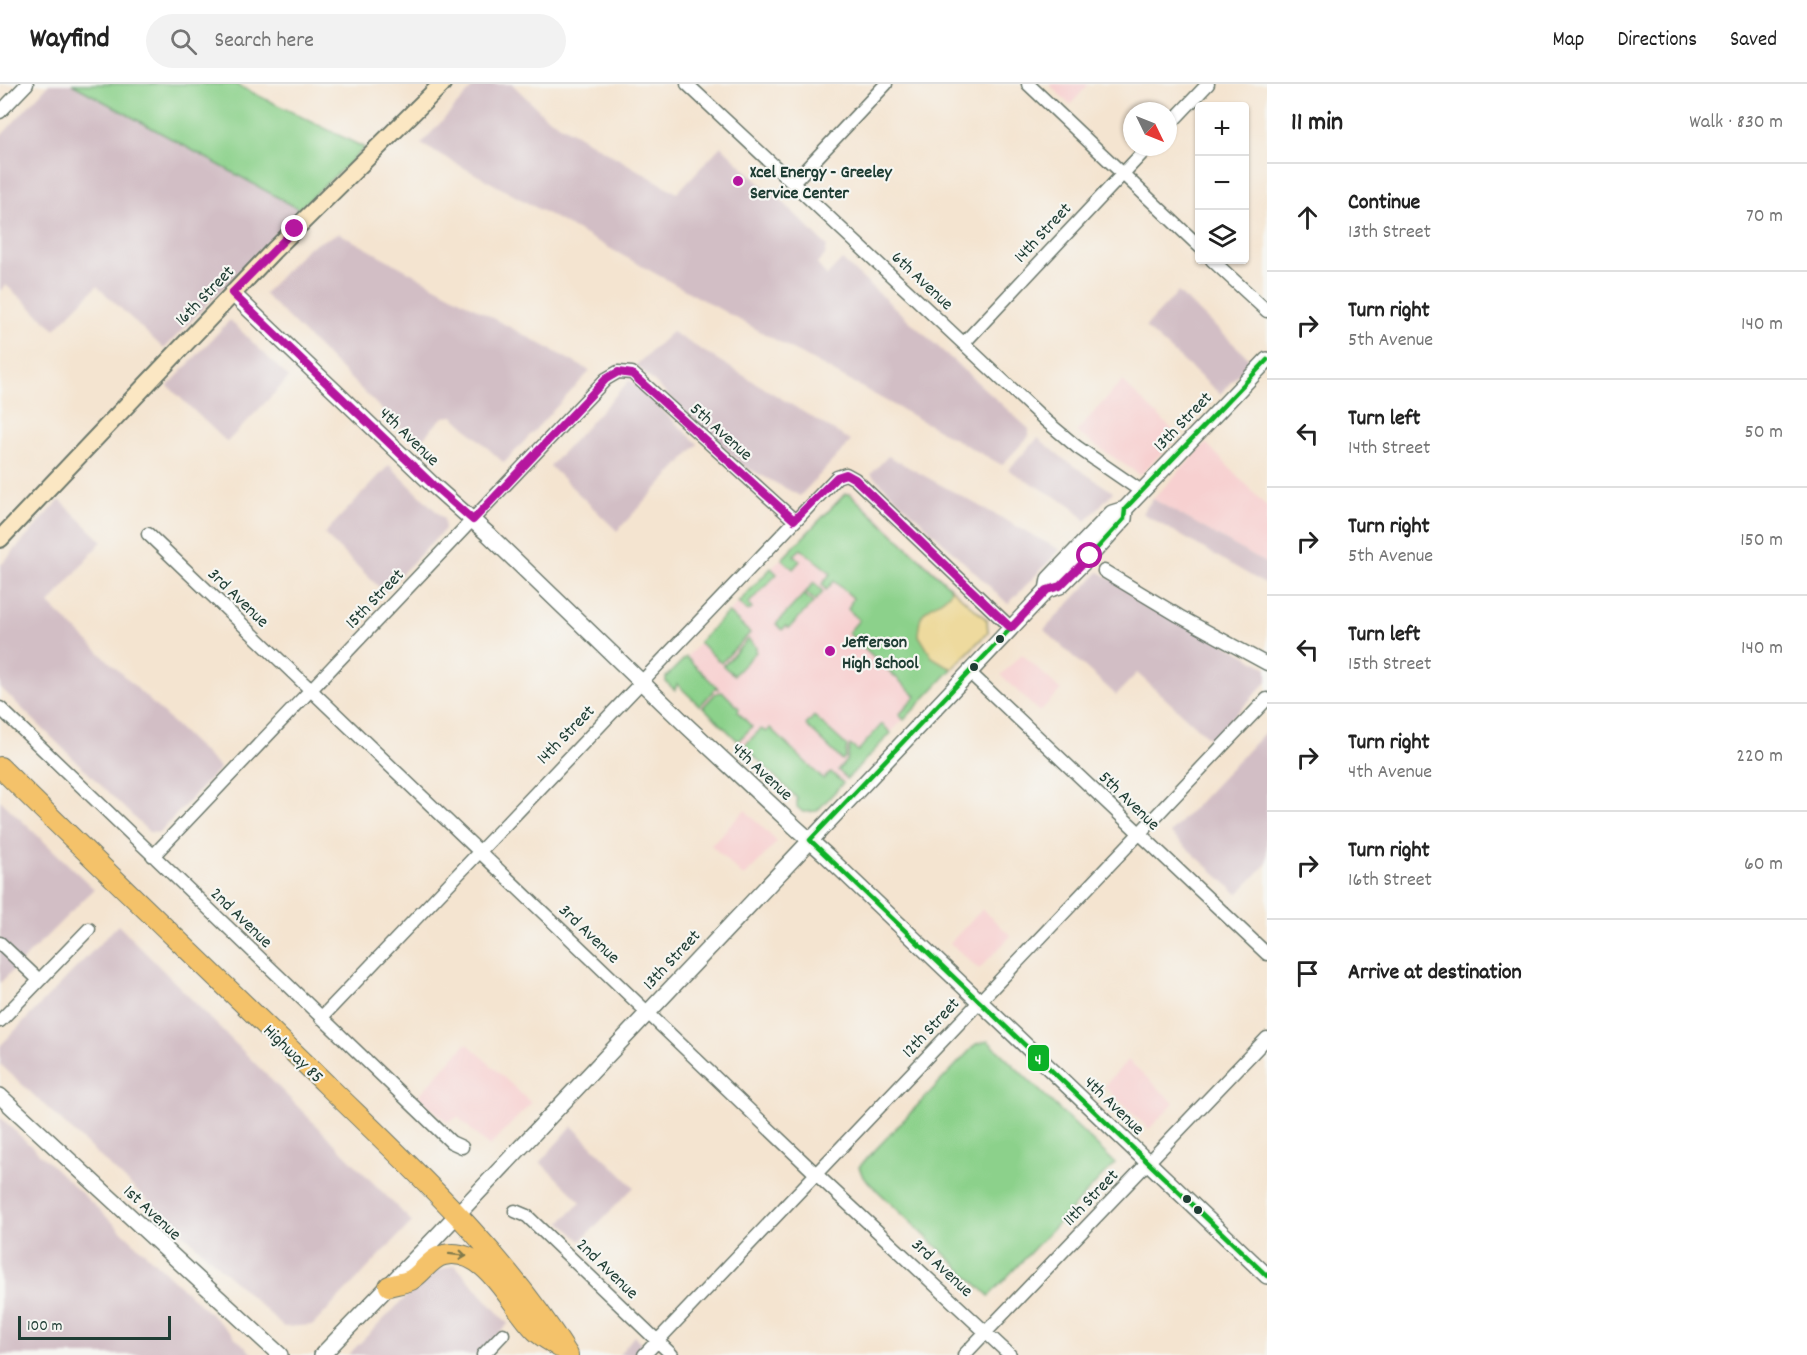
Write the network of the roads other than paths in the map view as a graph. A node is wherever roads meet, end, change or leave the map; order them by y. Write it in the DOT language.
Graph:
graph roads {
  1 [pos="27,84"];
  2 [pos="687,84"];
  3 [pos="886,84"];
  4 [pos="1028,84"];
  5 [pos="1208,84"];
  6 [pos="436,86"];
  7 [pos="0,112"];
  8 [pos="1177,117"];
  9 [pos="1139,156"];
  10 [pos="1122,174"];
  11 [pos="794,183"];
  12 [pos="1195,243"];
  13 [pos="1216,264"];
  14 [pos="232,293"];
  15 [pos="1267,311"];
  16 [pos="964,343"];
  17 [pos="1267,360"];
  18 [pos="624,373"];
  19 [pos="1142,491"];
  20 [pos="473,520"];
  21 [pos="794,520"];
  22 [pos="148,534"];
  23 [pos="0,539"];
  24 [pos="1104,571"];
  25 [pos="1011,628"];
  26 [pos="1267,664"];
  27 [pos="969,672"];
  28 [pos="641,681"];
  29 [pos="311,690"];
  30 [pos="1267,699"];
  31 [pos="0,708"];
  32 [pos="0,767"];
  33 [pos="9,782"];
  34 [pos="1140,834"];
  35 [pos="810,840"];
  36 [pos="479,851"];
  37 [pos="153,856"];
  38 [pos="88,928"];
  39 [pos="0,943"];
  40 [pos="1267,954"];
  41 [pos="39,980"];
  42 [pos="979,1002"];
  43 [pos="647,1012"];
  44 [pos="321,1018"];
  45 [pos="0,1020"];
  46 [pos="1267,1038"];
  47 [pos="0,1096"];
  48 [pos="462,1147"];
  49 [pos="1148,1162"];
  50 [pos="816,1174"];
  51 [pos="515,1211"];
  52 [pos="457,1214"];
  53 [pos="1267,1276"];
  54 [pos="389,1286"];
  55 [pos="986,1332"];
  56 [pos="502,1334"];
  57 [pos="658,1341"];
  58 [pos="567,1353"];
  59 [pos="280,1355"];
  60 [pos="322,1355"];
  61 [pos="483,1355"];
  62 [pos="644,1355"];
  63 [pos="672,1355"];
  64 [pos="964,1355"];
  65 [pos="1010,1355"];
  1 -- 7 [label="street"];
  2 -- 11 [label="street, 6th Avenue"];
  3 -- 11 [label="street"];
  4 -- 10 [label="street"];
  5 -- 8 [label="street"];
  6 -- 14 [label="main road, 16th Street"];
  9 -- 10 [label="street, 14th Street"];
  10 -- 12 [label="street"];
  10 -- 16 [label="street, 14th Street"];
  11 -- 16 [label="street, 6th Avenue"];
  13 -- 15 [label="street"];
  14 -- 20 [label="street, 4th Avenue"];
  14 -- 23 [label="main road, 16th Street"];
  16 -- 19 [label="street, 6th Avenue"];
  17 -- 19 [label="street, 13th Street"];
  18 -- 20 [label="street, 15th Street"];
  18 -- 21 [label="street, 5th Avenue"];
  19 -- 25 [label="street, 13th Street"];
  20 -- 28 [label="street, 4th Avenue"];
  20 -- 29 [label="street, 15th Street"];
  21 -- 25 [label="street, 14th Street"];
  21 -- 28 [label="street, 14th Street"];
  22 -- 29 [label="street, 3rd Avenue"];
  24 -- 26 [label="street"];
  25 -- 27 [label="street, 13th Street"];
  27 -- 34 [label="street, 5th Avenue"];
  27 -- 35 [label="street, 13th Street"];
  28 -- 35 [label="street, 4th Avenue"];
  28 -- 36 [label="street, 14th Street"];
  29 -- 36 [label="street, 3rd Avenue"];
  29 -- 37 [label="street, 15th Street"];
  30 -- 34 [label="street, 12th Street"];
  31 -- 37 [label="street, 2nd Avenue"];
  32 -- 33 [label="highway, Highway 85"];
  33 -- 52 [label="highway, Highway 85"];
  34 -- 40 [label="street, 5th Avenue"];
  34 -- 42 [label="street, 12th Street"];
  35 -- 42 [label="street, 4th Avenue"];
  35 -- 43 [label="street, 13th Street"];
  36 -- 43 [label="street, 3rd Avenue"];
  36 -- 44 [label="street, 14th Street"];
  37 -- 44 [label="street, 2nd Avenue"];
  38 -- 41 [label="street"];
  39 -- 41 [label="street"];
  41 -- 45 [label="street"];
  42 -- 49 [label="street, 4th Avenue"];
  42 -- 50 [label="street, 12th Street"];
  43 -- 50 [label="street, 3rd Avenue"];
  43 -- 52 [label="street, 13th Street"];
  44 -- 48 [label="street, 2nd Avenue"];
  46 -- 49 [label="street, 11th Street"];
  47 -- 59 [label="street, 1st Avenue"];
  49 -- 53 [label="street, 4th Avenue"];
  49 -- 55 [label="street, 11th Street"];
  50 -- 55 [label="street, 3rd Avenue"];
  50 -- 57 [label="street, 12th Street"];
  51 -- 57 [label="street, 2nd Avenue"];
  52 -- 54 [label="street, 13th Street"];
  52 -- 58 [label="highway, Highway 85"];
  54 -- 58 [label="highway, one-way"];
  54 -- 60 [label="street, 13th Street"];
  55 -- 64 [label="street, 11th Street"];
  55 -- 65 [label="street, 3rd Avenue"];
  56 -- 61 [label="street"];
  57 -- 62 [label="street, 12th Street"];
  57 -- 63 [label="street, 2nd Avenue"];
}
